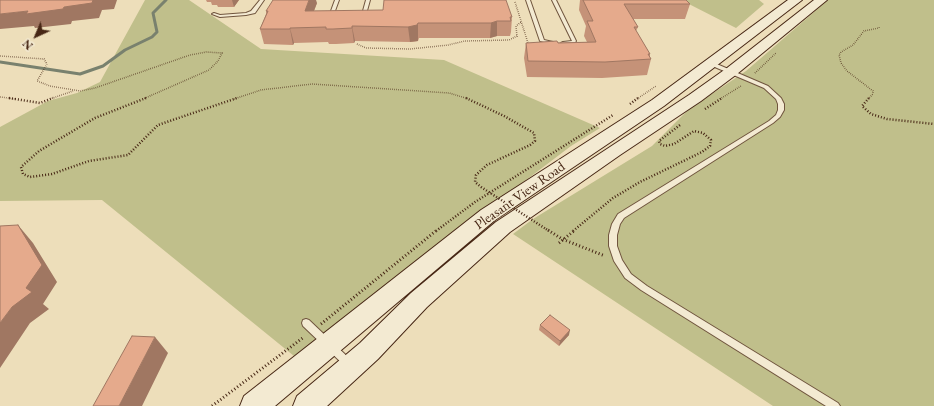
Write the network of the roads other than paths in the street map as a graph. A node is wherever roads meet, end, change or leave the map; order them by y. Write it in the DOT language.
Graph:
graph roads {
  1 [pos="262,0"];
  2 [pos="337,0"];
  3 [pos="368,0"];
  4 [pos="528,0"];
  5 [pos="554,0"];
  6 [pos="560,0"];
  7 [pos="796,0"];
  8 [pos="821,0"];
  9 [pos="214,14"];
  10 [pos="355,20"];
  11 [pos="332,21"];
  12 [pos="712,64"];
  13 [pos="740,75"];
  14 [pos="306,323"];
  15 [pos="330,345"];
  16 [pos="352,366"];
  17 [pos="254,406"];
  18 [pos="307,406"];
  19 [pos="835,406"];
  1 -- 9 [label="lane"];
  2 -- 11 [label="lane"];
  3 -- 10 [label="lane"];
  4 -- 5 [label="lane"];
  5 -- 6 [label="lane"];
  7 -- 12 [label="main road, Pleasant View Road"];
  8 -- 13 [label="main road, Pleasant View Road"];
  12 -- 13 [label="lane"];
  12 -- 15 [label="main road, Pleasant View Road"];
  13 -- 16 [label="main road, Pleasant View Road"];
  13 -- 19 [label="lane"];
  14 -- 15 [label="lane"];
  15 -- 16 [label="lane"];
  15 -- 17 [label="main road, Pleasant View Road"];
  16 -- 18 [label="main road, Pleasant View Road"];
}
